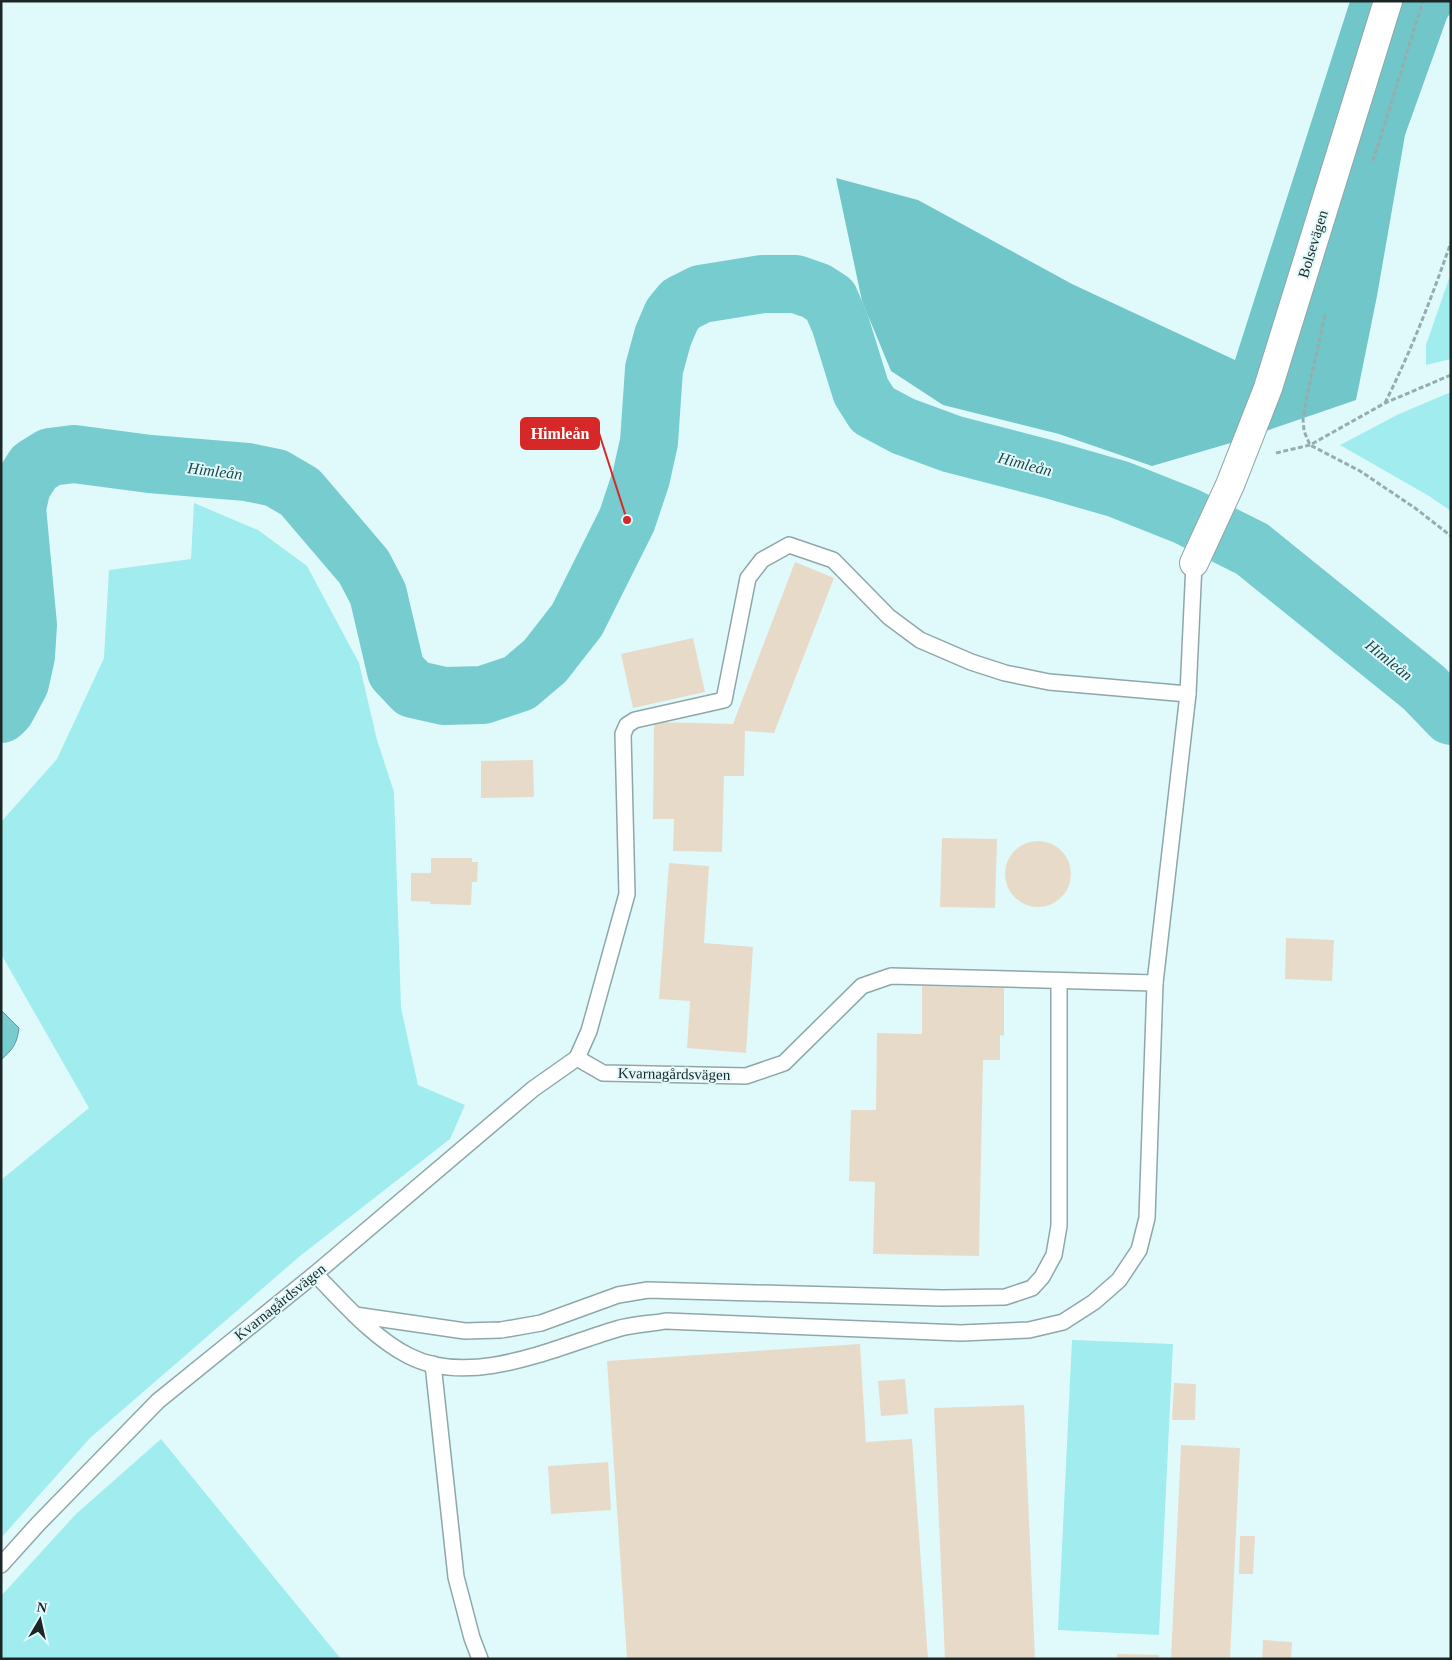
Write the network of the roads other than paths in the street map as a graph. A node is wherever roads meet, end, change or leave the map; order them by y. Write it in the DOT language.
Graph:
graph roads {
  1 [pos="1388,1"];
  2 [pos="1194,563"];
  3 [pos="1188,694"];
  4 [pos="1059,980"];
  5 [pos="1154,983"];
  6 [pos="577,1058"];
  7 [pos="315,1274"];
  8 [pos="355,1315"];
  9 [pos="433,1364"];
  10 [pos="1,1566"];
  11 [pos="480,1659"];
  1 -- 2 [label="street, Bolsevägen"];
  2 -- 3 [label="lane"];
  3 -- 5 [label="lane"];
  3 -- 6 [label="lane"];
  4 -- 5 [label="lane"];
  4 -- 6 [label="lane, Kvarnagårdsvägen"];
  4 -- 8 [label="lane"];
  5 -- 9 [label="lane"];
  6 -- 7 [label="lane, Kvarnagårdsvägen"];
  7 -- 8 [label="lane"];
  7 -- 10 [label="lane, Kvarnagårdsvägen"];
  8 -- 9 [label="lane"];
  9 -- 11 [label="lane"];
}
